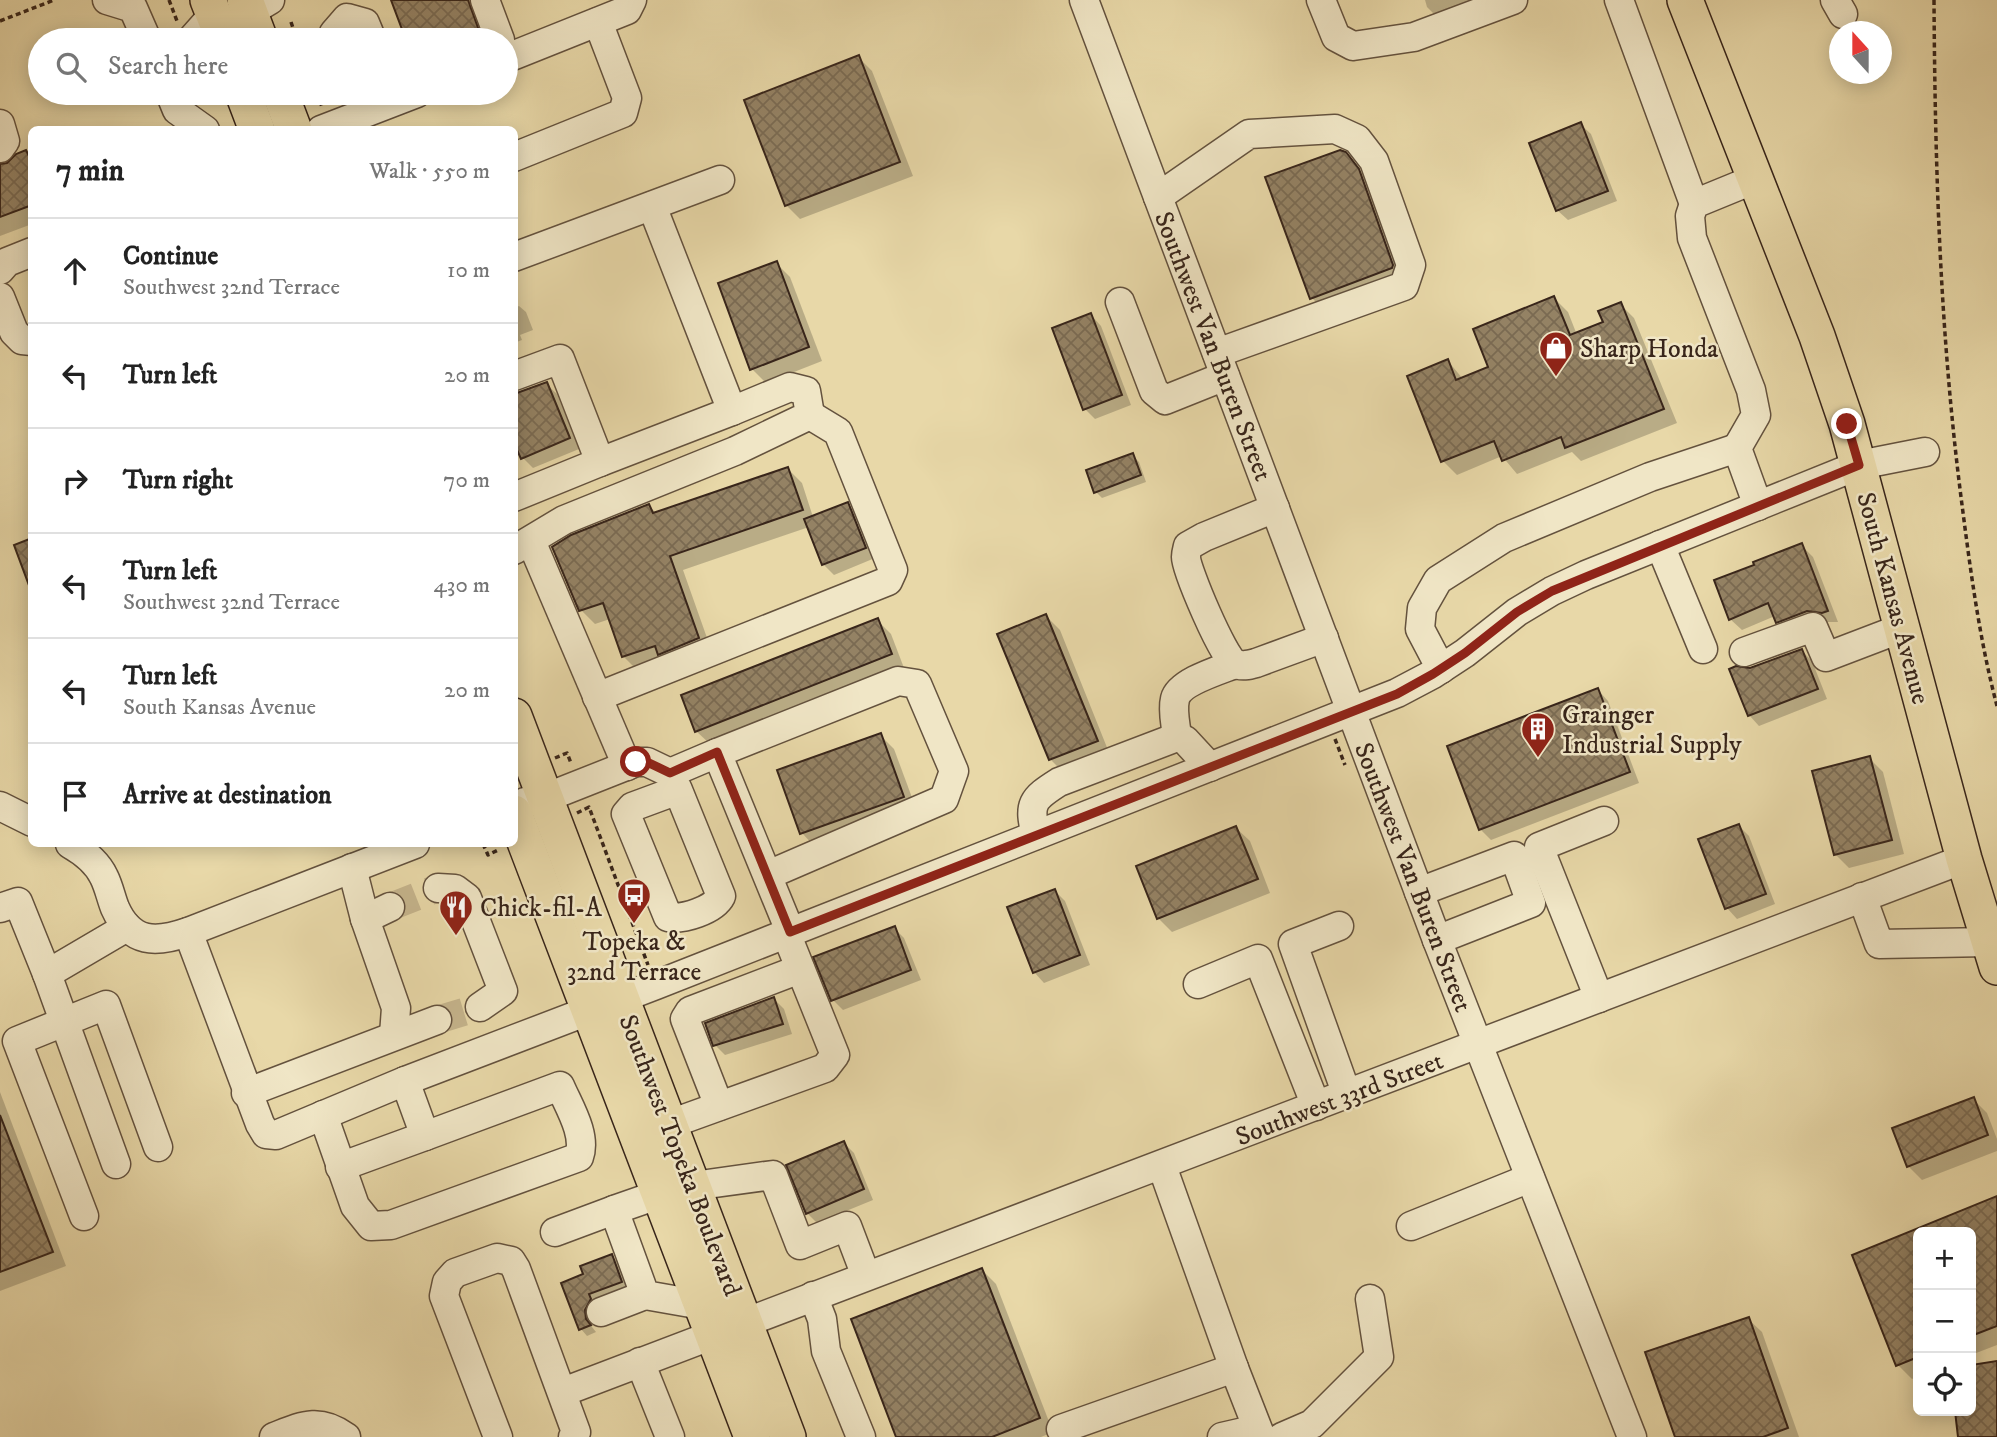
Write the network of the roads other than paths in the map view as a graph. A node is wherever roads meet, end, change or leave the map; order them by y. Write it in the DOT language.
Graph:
graph roads {
  1 [pos="107,0"];
  2 [pos="485,0"];
  3 [pos="632,0"];
  4 [pos="1084,0"];
  5 [pos="1321,0"];
  6 [pos="1513,0"];
  7 [pos="1619,0"];
  8 [pos="1685,0"];
  9 [pos="598,22"];
  10 [pos="142,28"];
  11 [pos="338,28"];
  12 [pos="367,28"];
  13 [pos="496,28"];
  14 [pos="518,49"];
  15 [pos="175,105"];
  16 [pos="248,105"];
  17 [pos="285,105"];
  18 [pos="379,105"];
  19 [pos="363,112"];
  20 [pos="0,124"];
  21 [pos="199,126"];
  22 [pos="255,126"];
  23 [pos="292,126"];
  24 [pos="330,126"];
  25 [pos="0,148"];
  26 [pos="518,156"];
  27 [pos="1755,179"];
  28 [pos="720,180"];
  29 [pos="1158,197"];
  30 [pos="1694,204"];
  31 [pos="652,206"];
  32 [pos="28,254"];
  33 [pos="518,256"];
  34 [pos="0,270"];
  35 [pos="0,298"];
  36 [pos="1121,302"];
  37 [pos="28,341"];
  38 [pos="1221,364"];
  39 [pos="518,375"];
  40 [pos="732,411"];
  41 [pos="810,415"];
  42 [pos="1737,448"];
  43 [pos="1925,453"];
  44 [pos="600,462"];
  45 [pos="1859,465"];
  46 [pos="518,495"];
  47 [pos="1758,506"];
  48 [pos="1275,508"];
  49 [pos="523,545"];
  50 [pos="1660,545"];
  51 [pos="1902,628"];
  52 [pos="1324,638"];
  53 [pos="1703,649"];
  54 [pos="1744,652"];
  55 [pos="1235,664"];
  56 [pos="1441,669"];
  57 [pos="597,697"];
  58 [pos="1352,712"];
  59 [pos="1177,737"];
  60 [pos="518,748"];
  61 [pos="717,752"];
  62 [pos="626,766"];
  63 [pos="1210,767"];
  64 [pos="525,805"];
  65 [pos="0,806"];
  66 [pos="28,820"];
  67 [pos="1604,821"];
  68 [pos="1036,835"];
  69 [pos="74,847"];
  70 [pos="407,847"];
  71 [pos="1964,859"];
  72 [pos="352,868"];
  73 [pos="768,875"];
  74 [pos="438,888"];
  75 [pos="1419,892"];
  76 [pos="1862,897"];
  77 [pos="0,908"];
  78 [pos="1339,926"];
  79 [pos="127,927"];
  80 [pos="188,932"];
  81 [pos="788,932"];
  82 [pos="1437,940"];
  83 [pos="1993,954"];
  84 [pos="800,969"];
  85 [pos="693,970"];
  86 [pos="47,974"];
  87 [pos="1198,984"];
  88 [pos="622,997"];
  89 [pos="1599,998"];
  90 [pos="708,1004"];
  91 [pos="480,1007"];
  92 [pos="589,1009"];
  93 [pos="437,1020"];
  94 [pos="64,1021"];
  95 [pos="394,1035"];
  96 [pos="1478,1044"];
  97 [pos="405,1080"];
  98 [pos="246,1093"];
  99 [pos="1347,1095"];
  100 [pos="719,1106"];
  101 [pos="1316,1107"];
  102 [pos="323,1115"];
  103 [pos="670,1124"];
  104 [pos="425,1136"];
  105 [pos="158,1147"];
  106 [pos="116,1164"];
  107 [pos="1162,1166"];
  108 [pos="341,1167"];
  109 [pos="1530,1178"];
  110 [pos="693,1186"];
  111 [pos="660,1194"];
  112 [pos="614,1210"];
  113 [pos="84,1216"];
  114 [pos="1411,1226"];
  115 [pos="555,1232"];
  116 [pos="866,1276"];
  117 [pos="645,1295"];
  118 [pos="813,1296"];
  119 [pos="1370,1299"];
  120 [pos="601,1312"];
  121 [pos="720,1320"];
  122 [pos="640,1362"];
  123 [pos="1234,1368"];
  124 [pos="563,1392"];
  125 [pos="1060,1429"];
  126 [pos="341,1433"];
  127 [pos="1267,1434"];
  128 [pos="274,1437"];
  129 [pos="498,1437"];
  130 [pos="573,1437"];
  131 [pos="670,1437"];
  132 [pos="752,1437"];
  133 [pos="788,1437"];
  134 [pos="861,1437"];
  135 [pos="1223,1437"];
  136 [pos="1632,1437"];
  1 -- 10 [label="street"];
  2 -- 13 [label="street"];
  3 -- 9 [label="street"];
  4 -- 29 [label="street, Southwest Van Buren Street"];
  5 -- 6 [label="street"];
  7 -- 30 [label="street"];
  8 -- 27 [label="main road, South Kansas Avenue"];
  9 -- 14 [label="street"];
  9 -- 26 [label="street"];
  11 -- 12 [label="street"];
  15 -- 21 [label="street"];
  16 -- 22 [label="main road"];
  17 -- 23 [label="main road"];
  18 -- 19 [label="street"];
  19 -- 24 [label="street"];
  20 -- 25 [label="street"];
  27 -- 30 [label="street"];
  27 -- 45 [label="main road, South Kansas Avenue"];
  28 -- 31 [label="street"];
  29 -- 38 [label="street, Southwest Van Buren Street"];
  29 -- 38 [label="street"];
  30 -- 42 [label="street"];
  31 -- 33 [label="street"];
  31 -- 40 [label="street"];
  32 -- 34 [label="street"];
  35 -- 37 [label="street"];
  36 -- 38 [label="street"];
  38 -- 48 [label="street, Southwest Van Buren Street"];
  39 -- 44 [label="street"];
  40 -- 41 [label="street"];
  40 -- 44 [label="street"];
  41 -- 49 [label="street"];
  41 -- 57 [label="street"];
  42 -- 47 [label="street"];
  42 -- 56 [label="street"];
  43 -- 45 [label="street"];
  44 -- 46 [label="street"];
  45 -- 47 [label="street"];
  45 -- 51 [label="main road, South Kansas Avenue"];
  47 -- 50 [label="street"];
  48 -- 52 [label="street, Southwest Van Buren Street"];
  48 -- 55 [label="street"];
  49 -- 57 [label="street"];
  50 -- 53 [label="street"];
  50 -- 56 [label="street"];
  51 -- 54 [label="street"];
  51 -- 71 [label="main road, South Kansas Avenue"];
  52 -- 55 [label="street"];
  52 -- 58 [label="street, Southwest Van Buren Street"];
  55 -- 59 [label="street"];
  56 -- 58 [label="street"];
  57 -- 62 [label="street"];
  58 -- 63 [label="street"];
  58 -- 75 [label="street, Southwest Van Buren Street"];
  59 -- 63 [label="street"];
  59 -- 68 [label="street"];
  60 -- 64 [label="main road, Southwest Topeka Boulevard"];
  61 -- 62 [label="street"];
  61 -- 73 [label="street"];
  61 -- 73 [label="street"];
  62 -- 64 [label="street"];
  63 -- 68 [label="street"];
  64 -- 88 [label="main road, Southwest Topeka Boulevard"];
  64 -- 92 [label="main road, Southwest Topeka Boulevard"];
  65 -- 66 [label="street"];
  67 -- 89 [label="street"];
  68 -- 81 [label="street"];
  69 -- 79 [label="street"];
  70 -- 72 [label="street"];
  71 -- 76 [label="street, Southwest 33rd Street"];
  71 -- 83 [label="main road, South Kansas Avenue"];
  72 -- 80 [label="street"];
  72 -- 95 [label="street"];
  73 -- 81 [label="street"];
  74 -- 91 [label="street"];
  75 -- 82 [label="street, Southwest Van Buren Street"];
  75 -- 82 [label="street"];
  76 -- 83 [label="street"];
  76 -- 89 [label="street, Southwest 33rd Street"];
  77 -- 86 [label="street"];
  78 -- 99 [label="street"];
  79 -- 80 [label="street"];
  79 -- 86 [label="street"];
  80 -- 98 [label="street"];
  81 -- 84 [label="street"];
  81 -- 85 [label="street"];
  82 -- 96 [label="street, Southwest Van Buren Street"];
  84 -- 90 [label="street"];
  84 -- 100 [label="street"];
  85 -- 88 [label="street"];
  85 -- 90 [label="street"];
  86 -- 94 [label="street"];
  87 -- 101 [label="street"];
  88 -- 92 [label="street"];
  88 -- 103 [label="main road, Southwest Topeka Boulevard"];
  89 -- 96 [label="street, Southwest 33rd Street"];
  90 -- 100 [label="street"];
  92 -- 97 [label="street"];
  92 -- 111 [label="main road, Southwest Topeka Boulevard"];
  93 -- 95 [label="street"];
  94 -- 105 [label="street"];
  94 -- 106 [label="street"];
  94 -- 113 [label="street"];
  95 -- 98 [label="street"];
  96 -- 99 [label="street, Southwest 33rd Street"];
  96 -- 109 [label="street, Southwest Van Buren Street"];
  97 -- 102 [label="street"];
  97 -- 104 [label="street"];
  98 -- 102 [label="street"];
  99 -- 101 [label="street, Southwest 33rd Street"];
  100 -- 103 [label="street"];
  101 -- 107 [label="street, Southwest 33rd Street"];
  102 -- 108 [label="street"];
  103 -- 110 [label="main road, Southwest Topeka Boulevard"];
  104 -- 108 [label="street"];
  104 -- 108 [label="street"];
  107 -- 116 [label="street, Southwest 33rd Street"];
  107 -- 123 [label="street"];
  109 -- 114 [label="street"];
  109 -- 136 [label="street, Southwest Van Buren Street"];
  110 -- 116 [label="street"];
  110 -- 121 [label="main road, Southwest Topeka Boulevard"];
  111 -- 112 [label="street"];
  111 -- 121 [label="main road, Southwest Topeka Boulevard"];
  112 -- 115 [label="street"];
  112 -- 117 [label="street"];
  116 -- 118 [label="street, Southwest 33rd Street"];
  117 -- 120 [label="street"];
  117 -- 121 [label="street"];
  118 -- 121 [label="street, Southwest 33rd Street"];
  118 -- 134 [label="street"];
  119 -- 127 [label="street"];
  121 -- 122 [label="street, Southwest 33rd Street"];
  121 -- 132 [label="main road, Southwest Topeka Boulevard"];
  121 -- 133 [label="main road, Southwest Topeka Boulevard"];
  122 -- 124 [label="street, Southwest 33rd Street"];
  122 -- 131 [label="street"];
  123 -- 125 [label="street"];
  123 -- 127 [label="street"];
  124 -- 129 [label="street"];
  124 -- 130 [label="street"];
  126 -- 128 [label="street"];
  127 -- 135 [label="street"];
}
